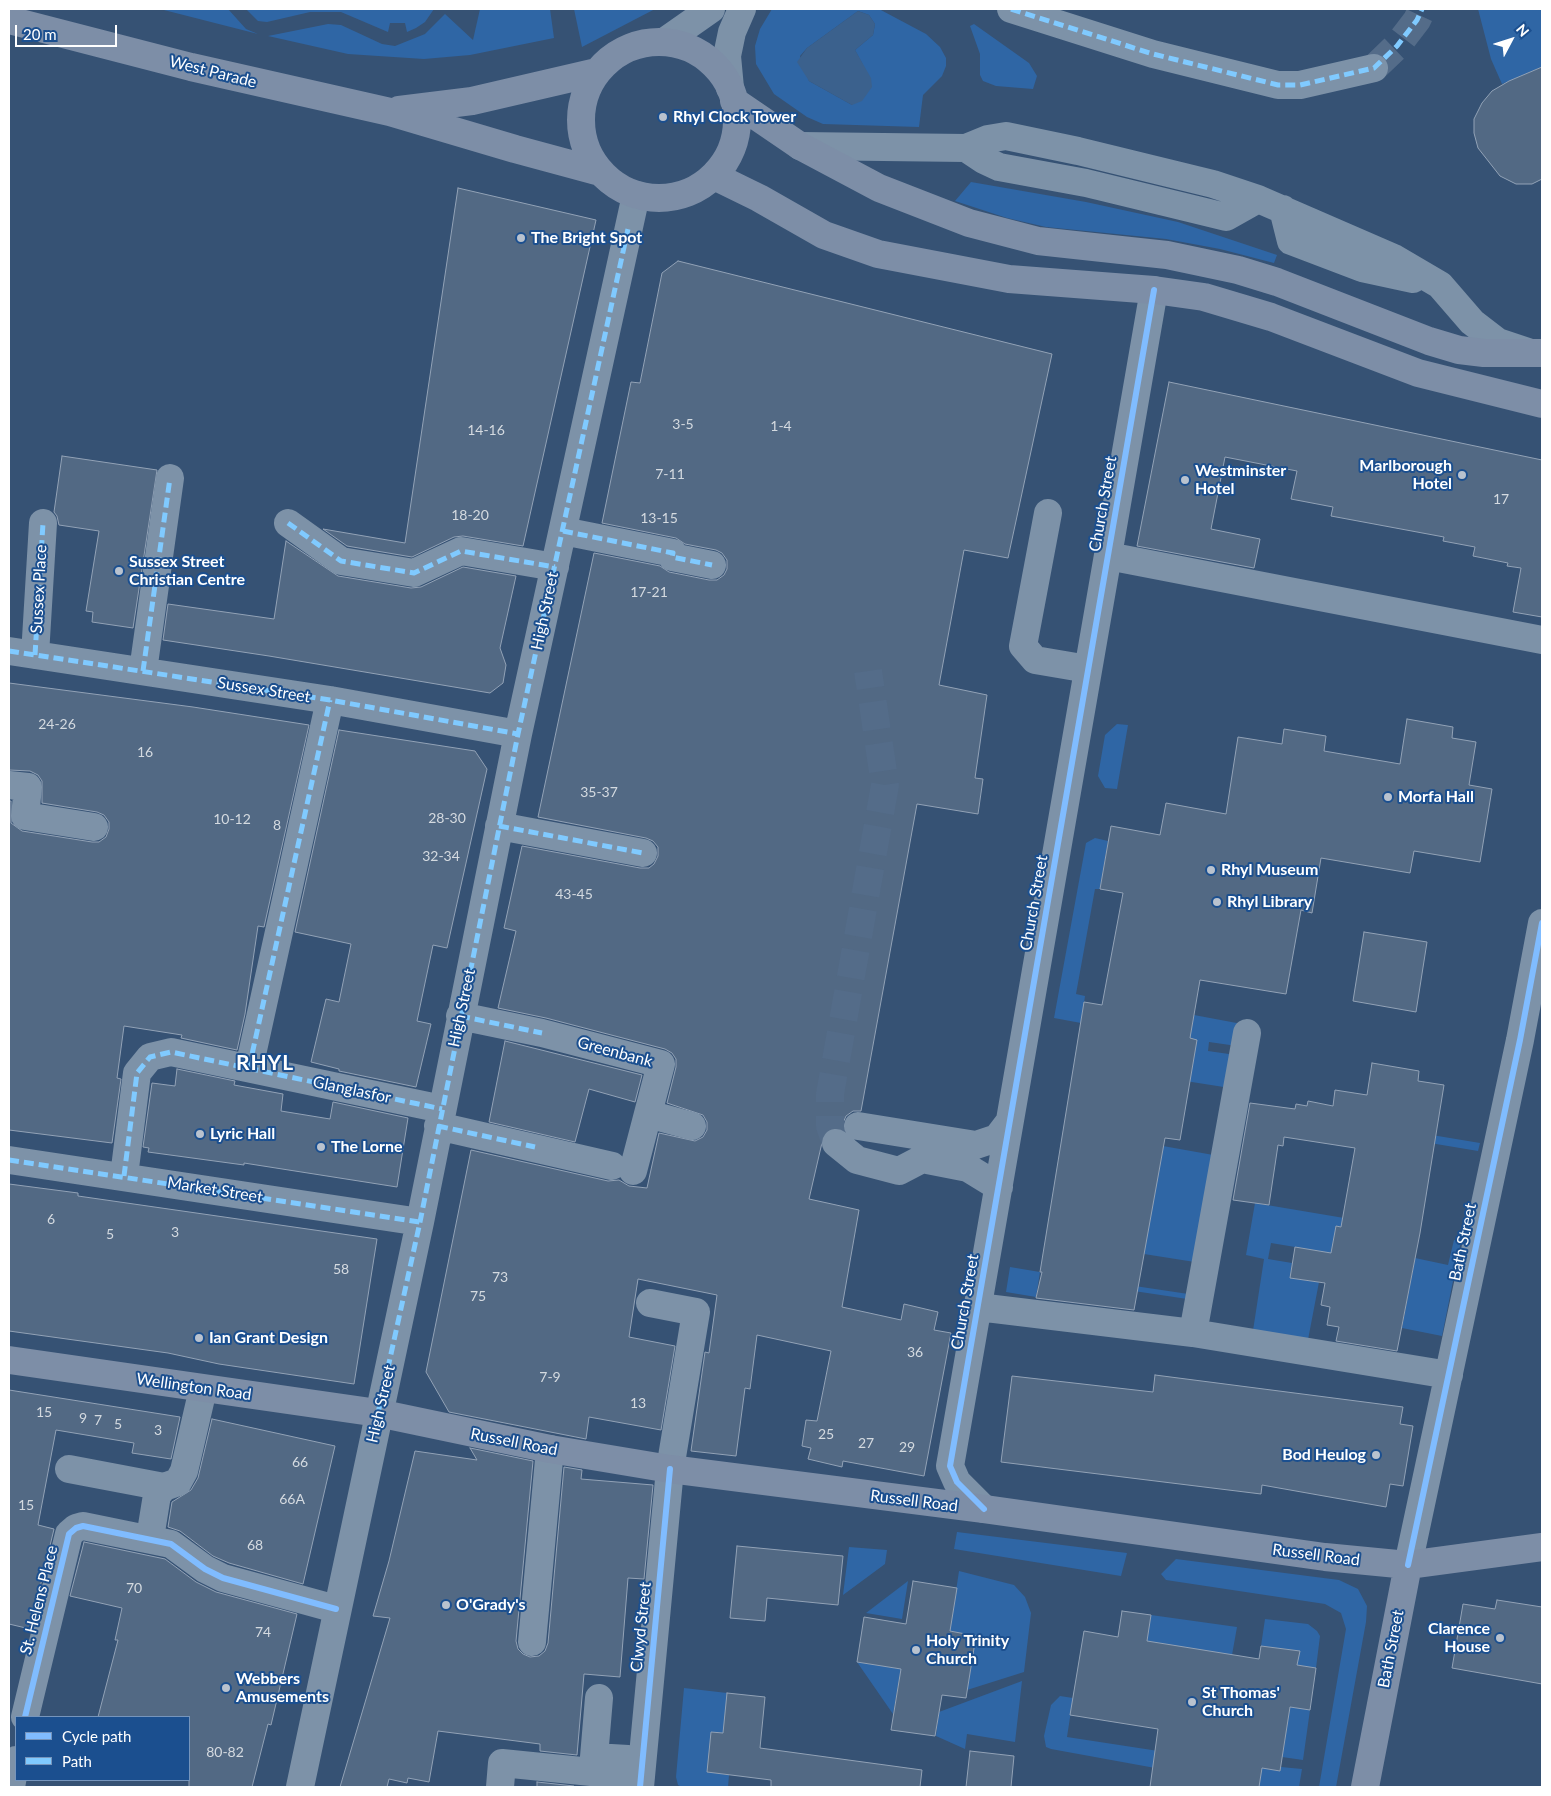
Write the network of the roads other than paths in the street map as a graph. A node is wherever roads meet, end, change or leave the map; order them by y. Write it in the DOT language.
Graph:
graph roads {
  1 [pos="711,9"];
  2 [pos="742,9"];
  3 [pos="1011,9"];
  4 [pos="9,20"];
  5 [pos="664,42"];
  6 [pos="1374,68"];
  7 [pos="597,72"];
  8 [pos="732,95"];
  9 [pos="390,112"];
  10 [pos="800,146"];
  11 [pos="600,172"];
  12 [pos="714,176"];
  13 [pos="636,195"];
  14 [pos="1154,290"];
  15 [pos="1539,354"];
  16 [pos="1542,404"];
  17 [pos="170,478"];
  18 [pos="1048,512"];
  19 [pos="43,523"];
  20 [pos="288,523"];
  21 [pos="563,531"];
  22 [pos="1108,556"];
  23 [pos="712,565"];
  24 [pos="555,566"];
  25 [pos="1542,640"];
  26 [pos="22,653"];
  27 [pos="1088,670"];
  28 [pos="143,672"];
  29 [pos="330,700"];
  30 [pos="518,734"];
  31 [pos="9,785"];
  32 [pos="499,826"];
  33 [pos="94,827"];
  34 [pos="643,853"];
  35 [pos="1542,923"];
  36 [pos="460,1016"];
  37 [pos="1247,1033"];
  38 [pos="1531,1043"];
  39 [pos="249,1068"];
  40 [pos="648,1114"];
  41 [pos="440,1117"];
  42 [pos="1010,1121"];
  43 [pos="692,1126"];
  44 [pos="858,1126"];
  45 [pos="836,1144"];
  46 [pos="9,1160"];
  47 [pos="124,1176"];
  48 [pos="997,1194"];
  49 [pos="420,1222"];
  50 [pos="650,1303"];
  51 [pos="978,1307"];
  52 [pos="1193,1333"];
  53 [pos="9,1360"];
  54 [pos="1449,1375"];
  55 [pos="202,1389"];
  56 [pos="378,1413"];
  57 [pos="550,1449"];
  58 [pos="69,1469"];
  59 [pos="670,1469"];
  60 [pos="164,1487"];
  61 [pos="984,1508"];
  62 [pos="150,1538"];
  63 [pos="1542,1547"];
  64 [pos="1408,1565"];
  65 [pos="336,1609"];
  66 [pos="532,1642"];
  67 [pos="599,1698"];
  68 [pos="25,1716"];
  69 [pos="15,1765"];
  70 [pos="641,1775"];
  71 [pos="11,1787"];
  72 [pos="300,1787"];
  73 [pos="500,1787"];
  74 [pos="1366,1787"];
  1 -- 5 [label="street"];
  2 -- 8 [label="street"];
  3 -- 6 [label="street"];
  4 -- 9 [label="main road, West Parade"];
  5 -- 7 [label="main road"];
  5 -- 8 [label="main road"];
  7 -- 9 [label="main road"];
  7 -- 11 [label="main road"];
  8 -- 10 [label="main road"];
  8 -- 12 [label="main road"];
  9 -- 11 [label="main road, West Parade"];
  10 -- 15 [label="main road"];
  10 -- 15 [label="street"];
  11 -- 13 [label="main road"];
  12 -- 13 [label="main road"];
  12 -- 14 [label="main road"];
  13 -- 21 [label="street, High Street"];
  14 -- 16 [label="main road"];
  14 -- 22 [label="street, Church Street"];
  17 -- 28 [label="street"];
  18 -- 27 [label="street"];
  19 -- 26 [label="street, Sussex Place"];
  20 -- 24 [label="street"];
  21 -- 23 [label="street"];
  21 -- 24 [label="street, High Street"];
  22 -- 25 [label="street"];
  22 -- 27 [label="street, Church Street"];
  24 -- 30 [label="street, High Street"];
  26 -- 28 [label="street, Sussex Street"];
  27 -- 42 [label="street, Church Street"];
  28 -- 29 [label="street, Sussex Street"];
  29 -- 30 [label="street, Sussex Street"];
  29 -- 39 [label="street"];
  30 -- 32 [label="street, High Street"];
  31 -- 33 [label="street"];
  32 -- 34 [label="street"];
  32 -- 36 [label="street, High Street"];
  35 -- 38 [label="street, Bath Street"];
  36 -- 40 [label="street, Greenbank"];
  36 -- 41 [label="street, High Street"];
  37 -- 52 [label="street"];
  38 -- 54 [label="street, Bath Street"];
  39 -- 41 [label="street, Glanglasfor"];
  39 -- 47 [label="street, Glanglasfor"];
  40 -- 41 [label="street, Greenbank"];
  40 -- 43 [label="street"];
  41 -- 49 [label="street, High Street"];
  42 -- 44 [label="street"];
  42 -- 48 [label="street, Church Street"];
  45 -- 48 [label="street"];
  46 -- 47 [label="street, Market Street"];
  47 -- 49 [label="street, Market Street"];
  48 -- 51 [label="street, Church Street"];
  49 -- 56 [label="street, High Street"];
  50 -- 59 [label="street, Clwyd Street"];
  51 -- 52 [label="street"];
  51 -- 61 [label="street, Church Street"];
  52 -- 54 [label="street"];
  53 -- 55 [label="main road, Wellington Road"];
  54 -- 64 [label="street, Bath Street"];
  55 -- 56 [label="main road, Wellington Road"];
  55 -- 60 [label="street"];
  56 -- 57 [label="main road, Russell Road"];
  56 -- 65 [label="street, High Street"];
  57 -- 59 [label="main road, Russell Road"];
  57 -- 66 [label="street"];
  58 -- 60 [label="street"];
  59 -- 61 [label="main road, Russell Road"];
  59 -- 70 [label="street, Clwyd Street"];
  60 -- 62 [label="street"];
  61 -- 64 [label="main road, Russell Road"];
  62 -- 65 [label="street, St. Helens Place"];
  62 -- 68 [label="street, St. Helens Place"];
  63 -- 64 [label="main road, Russell Road"];
  64 -- 74 [label="main road, Bath Street"];
  65 -- 72 [label="street, High Street"];
  67 -- 70 [label="street"];
  69 -- 71 [label="street"];
  70 -- 73 [label="street"];
}
